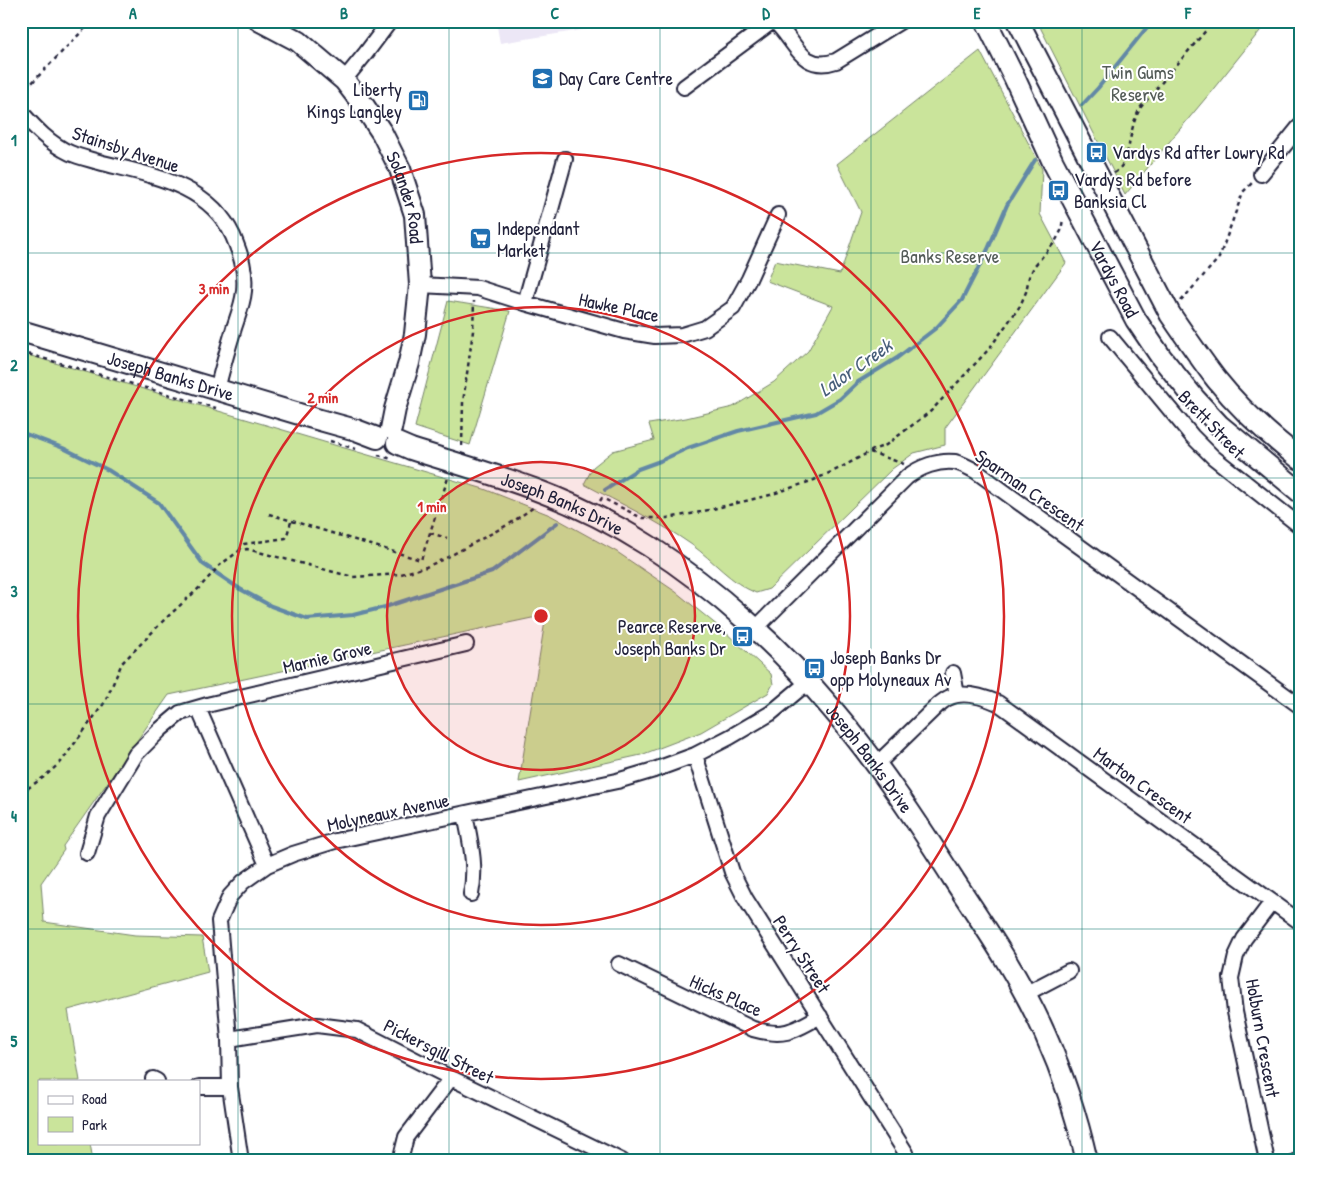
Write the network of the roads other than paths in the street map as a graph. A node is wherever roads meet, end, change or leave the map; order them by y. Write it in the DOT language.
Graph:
graph roads {
  1 [pos="260,21"];
  2 [pos="390,21"];
  3 [pos="774,21"];
  4 [pos="901,21"];
  5 [pos="986,21"];
  6 [pos="1023,30"];
  7 [pos="344,80"];
  8 [pos="684,87"];
  9 [pos="21,112"];
  10 [pos="1033,120"];
  11 [pos="1300,126"];
  12 [pos="565,159"];
  13 [pos="1261,174"];
  14 [pos="778,215"];
  15 [pos="420,285"];
  16 [pos="525,304"];
  17 [pos="21,331"];
  18 [pos="1110,337"];
  19 [pos="219,399"];
  20 [pos="386,445"];
  21 [pos="1300,459"];
  22 [pos="1300,492"];
  23 [pos="1300,526"];
  24 [pos="754,629"];
  25 [pos="466,644"];
  26 [pos="953,673"];
  27 [pos="808,682"];
  28 [pos="957,695"];
  29 [pos="1300,706"];
  30 [pos="198,708"];
  31 [pos="695,755"];
  32 [pos="876,765"];
  33 [pos="465,814"];
  34 [pos="87,853"];
  35 [pos="267,865"];
  36 [pos="471,894"];
  37 [pos="1272,902"];
  38 [pos="1300,922"];
  39 [pos="619,964"];
  40 [pos="1069,971"];
  41 [pos="1025,994"];
  42 [pos="820,1016"];
  43 [pos="229,1039"];
  44 [pos="451,1078"];
  45 [pos="200,1087"];
  46 [pos="230,1087"];
  47 [pos="241,1161"];
  48 [pos="400,1161"];
  49 [pos="622,1161"];
  50 [pos="908,1161"];
  51 [pos="1087,1161"];
  52 [pos="1267,1161"];
  1 -- 7 [label="street, Solander Road"];
  2 -- 7 [label="street"];
  3 -- 4 [label="street"];
  3 -- 8 [label="street"];
  5 -- 10 [label="street, Vardys Road"];
  6 -- 10 [label="street"];
  6 -- 21 [label="street, Vardys Road"];
  7 -- 15 [label="street, Solander Road"];
  9 -- 19 [label="street, Stainsby Avenue"];
  10 -- 22 [label="street, Vardys Road"];
  11 -- 13 [label="street"];
  12 -- 16 [label="street"];
  14 -- 16 [label="street, Hawke Place"];
  15 -- 16 [label="street, Hawke Place"];
  15 -- 20 [label="street, Solander Road"];
  17 -- 19 [label="street, Joseph Banks Drive"];
  18 -- 23 [label="street, Brett Street"];
  19 -- 20 [label="street, Joseph Banks Drive"];
  20 -- 24 [label="street, Joseph Banks Drive"];
  24 -- 27 [label="street, Joseph Banks Drive"];
  24 -- 29 [label="street, Sparman Crescent"];
  25 -- 30 [label="street, Marnie Grove"];
  26 -- 28 [label="street"];
  27 -- 31 [label="street, Molyneaux Avenue"];
  27 -- 32 [label="street, Joseph Banks Drive"];
  28 -- 32 [label="street"];
  28 -- 37 [label="street, Marton Crescent"];
  30 -- 34 [label="street, Marnie Grove"];
  30 -- 35 [label="street"];
  31 -- 33 [label="street, Molyneaux Avenue"];
  31 -- 42 [label="street, Perry Street"];
  32 -- 41 [label="street, Joseph Banks Drive"];
  33 -- 35 [label="street, Molyneaux Avenue"];
  33 -- 36 [label="street"];
  35 -- 43 [label="street, Molyneaux Avenue"];
  37 -- 38 [label="street, Marton Crescent"];
  37 -- 52 [label="street, Holburn Crescent"];
  39 -- 42 [label="street, Hicks Place"];
  40 -- 41 [label="street"];
  41 -- 51 [label="street, Joseph Banks Drive"];
  42 -- 50 [label="street, Perry Street"];
  43 -- 44 [label="street, Pickersgill Street"];
  43 -- 46 [label="street, Molyneaux Avenue"];
  44 -- 48 [label="street"];
  44 -- 49 [label="street, Pickersgill Street"];
  45 -- 46 [label="street"];
  46 -- 47 [label="street, Molyneaux Avenue"];
}
